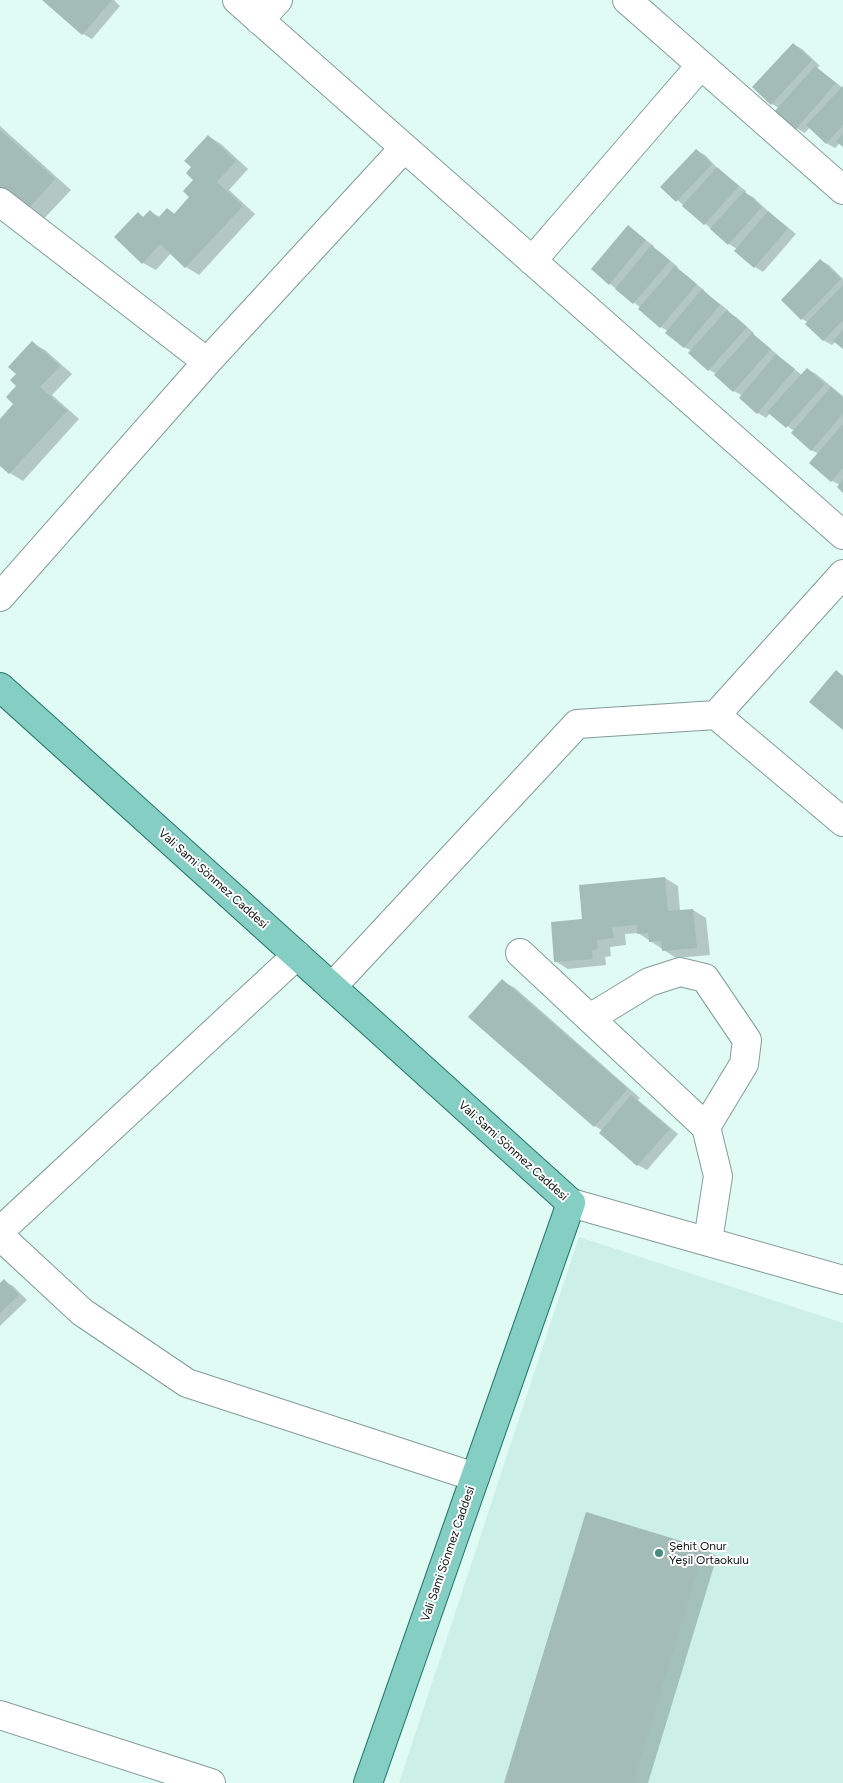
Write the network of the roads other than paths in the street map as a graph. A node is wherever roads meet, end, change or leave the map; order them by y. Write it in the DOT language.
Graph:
graph roads {
  1 [pos="236,0"];
  2 [pos="278,0"];
  3 [pos="628,0"];
  4 [pos="259,20"];
  5 [pos="702,65"];
  6 [pos="404,148"];
  7 [pos="843,190"];
  8 [pos="0,202"];
  9 [pos="532,261"];
  10 [pos="207,362"];
  11 [pos="843,535"];
  12 [pos="843,574"];
  13 [pos="0,597"];
  14 [pos="0,687"];
  15 [pos="716,716"];
  16 [pos="843,822"];
  17 [pos="520,952"];
  18 [pos="297,955"];
  19 [pos="332,987"];
  20 [pos="590,1018"];
  21 [pos="706,1127"];
  22 [pos="571,1203"];
  23 [pos="0,1231"];
  24 [pos="0,1236"];
  25 [pos="708,1241"];
  26 [pos="843,1280"];
  27 [pos="475,1477"];
  28 [pos="0,1715"];
  29 [pos="211,1783"];
  30 [pos="368,1783"];
  1 -- 4 [label="street"];
  2 -- 4 [label="street"];
  3 -- 5 [label="street"];
  4 -- 6 [label="street"];
  5 -- 7 [label="street"];
  5 -- 9 [label="street"];
  6 -- 9 [label="street"];
  6 -- 10 [label="street"];
  8 -- 10 [label="street"];
  9 -- 11 [label="street"];
  10 -- 13 [label="street"];
  12 -- 15 [label="street"];
  14 -- 18 [label="main road, Vali Sami Sönmez Caddesi"];
  15 -- 16 [label="street"];
  15 -- 19 [label="street"];
  17 -- 20 [label="street"];
  18 -- 19 [label="main road, Vali Sami Sönmez Caddesi"];
  18 -- 23 [label="street"];
  19 -- 22 [label="main road, Vali Sami Sönmez Caddesi"];
  20 -- 21 [label="street"];
  20 -- 21 [label="street"];
  21 -- 25 [label="street"];
  22 -- 25 [label="street"];
  22 -- 27 [label="main road, Vali Sami Sönmez Caddesi"];
  24 -- 27 [label="street"];
  25 -- 26 [label="street"];
  27 -- 30 [label="main road, Vali Sami Sönmez Caddesi"];
  28 -- 29 [label="street"];
}
